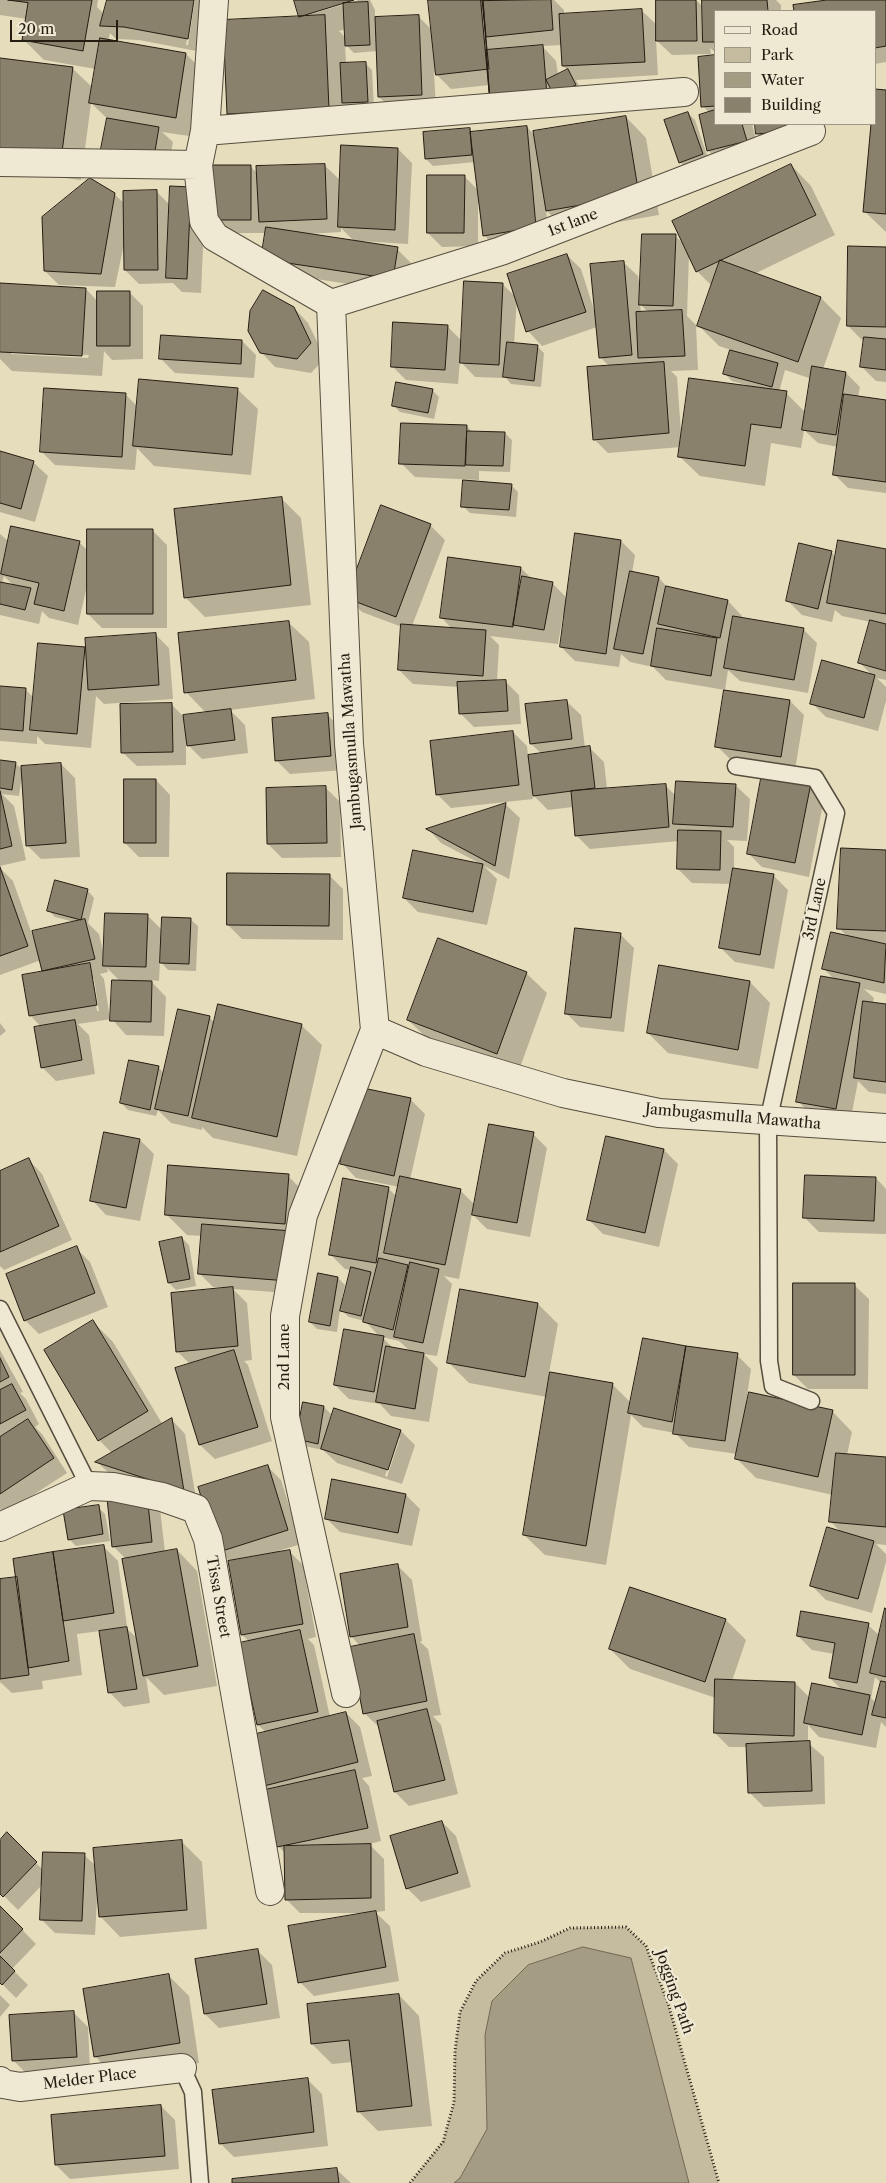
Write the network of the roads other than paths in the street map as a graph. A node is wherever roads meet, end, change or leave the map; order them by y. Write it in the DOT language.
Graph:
graph roads {
  1 [pos="214,0"];
  2 [pos="684,92"];
  3 [pos="205,131"];
  4 [pos="811,131"];
  5 [pos="0,162"];
  6 [pos="198,165"];
  7 [pos="331,304"];
  8 [pos="736,766"];
  9 [pos="375,1030"];
  10 [pos="768,1122"];
  11 [pos="886,1128"];
  12 [pos="0,1309"];
  13 [pos="811,1401"];
  14 [pos="89,1486"];
  15 [pos="0,1527"];
  16 [pos="346,1693"];
  17 [pos="270,1891"];
  18 [pos="182,2068"];
  19 [pos="0,2081"];
  20 [pos="200,2183"];
  1 -- 3 [label="street"];
  2 -- 3 [label="street"];
  3 -- 6 [label="street"];
  4 -- 7 [label="street, 1st lane"];
  5 -- 6 [label="street"];
  6 -- 7 [label="street"];
  7 -- 9 [label="street, Jambugasmulla Mawatha"];
  8 -- 10 [label="lane, 3rd Lane"];
  9 -- 10 [label="street, Jambugasmulla Mawatha"];
  9 -- 16 [label="street, 2nd Lane"];
  10 -- 11 [label="street, Jambugasmulla Mawatha"];
  10 -- 13 [label="lane"];
  12 -- 14 [label="lane"];
  14 -- 15 [label="street, Tissa Street"];
  14 -- 17 [label="street, Tissa Street"];
  18 -- 19 [label="street, Melder Place"];
  18 -- 20 [label="lane"];
}
